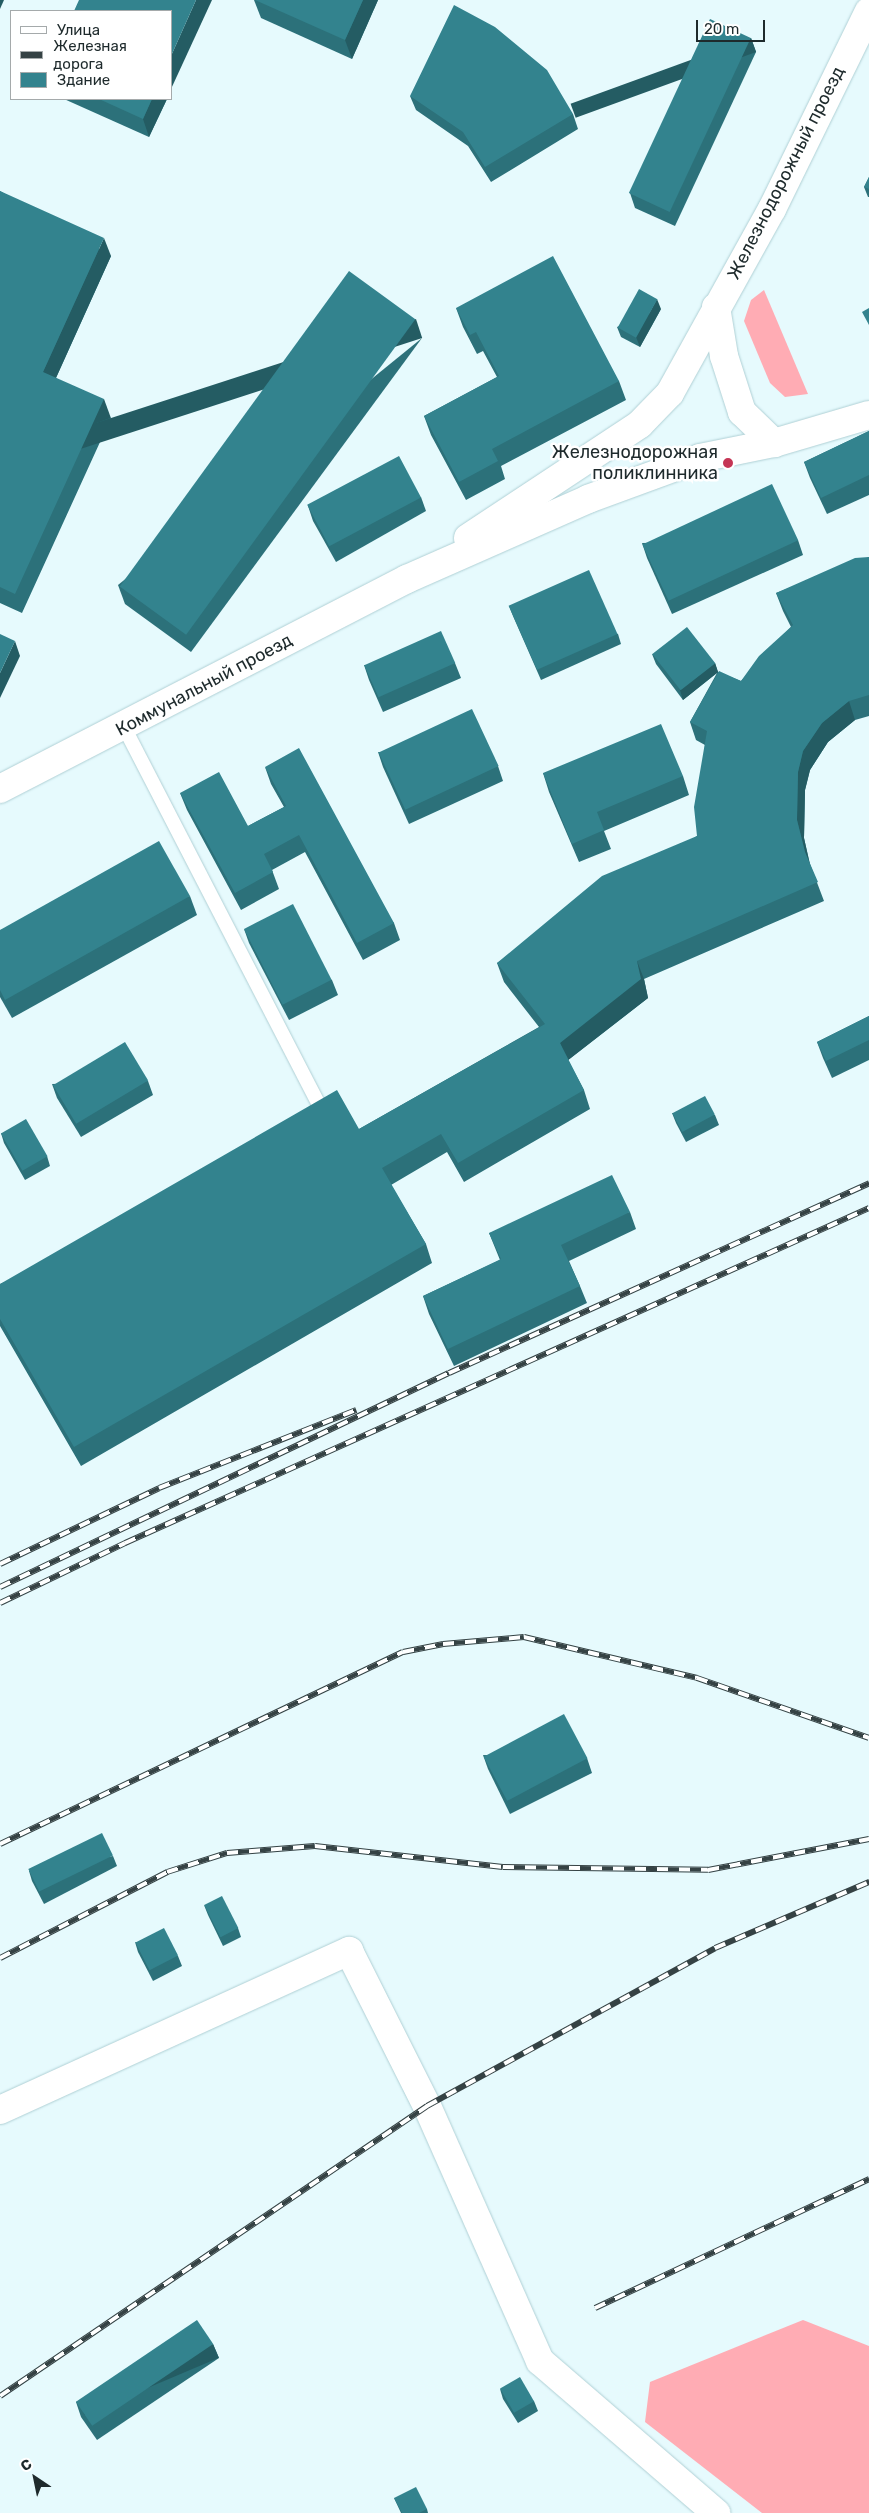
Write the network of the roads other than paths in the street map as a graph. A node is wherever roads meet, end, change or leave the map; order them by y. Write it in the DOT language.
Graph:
graph roads {
  1 [pos="869,11"];
  2 [pos="716,307"];
  3 [pos="869,415"];
  4 [pos="774,443"];
  5 [pos="407,579"];
  6 [pos="124,728"];
  7 [pos="0,789"];
  8 [pos="319,1104"];
  9 [pos="0,2110"];
  10 [pos="716,2513"];
  1 -- 2 [label="street, Железнодорожный проезд"];
  2 -- 4 [label="street"];
  2 -- 5 [label="street, Железнодорожный проезд"];
  3 -- 4 [label="street"];
  4 -- 5 [label="street"];
  5 -- 6 [label="street, Коммунальный проезд"];
  6 -- 7 [label="street, Коммунальный проезд"];
  6 -- 8 [label="lane"];
  9 -- 10 [label="street"];
}
